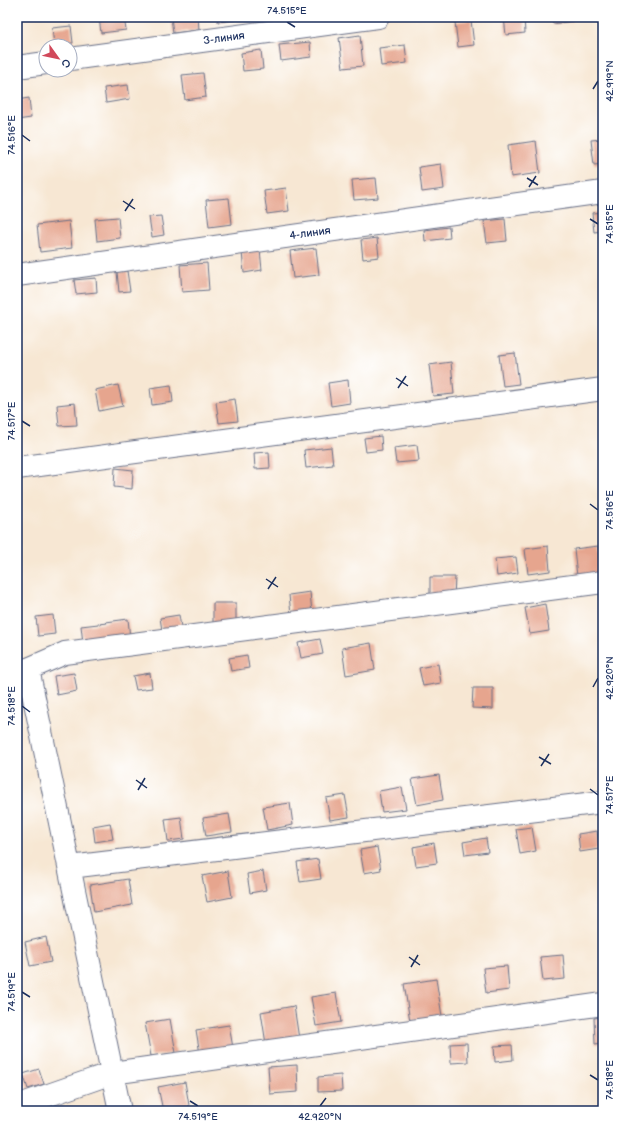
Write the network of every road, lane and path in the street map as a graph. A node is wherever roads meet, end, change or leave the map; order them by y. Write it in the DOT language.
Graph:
graph roads {
  1 [pos="378,17"];
  2 [pos="78,58"];
  3 [pos="38,64"];
  4 [pos="17,67"];
  5 [pos="603,192"];
  6 [pos="17,275"];
  7 [pos="603,389"];
  8 [pos="17,468"];
  9 [pos="603,582"];
  10 [pos="23,670"];
  11 [pos="603,802"];
  12 [pos="70,867"];
  13 [pos="603,1004"];
  14 [pos="112,1073"];
  15 [pos="17,1106"];
  16 [pos="120,1111"];
  1 -- 2 [label="street, 3-линия"];
  3 -- 4 [label="street"];
  5 -- 6 [label="street, 4-линия"];
  7 -- 8 [label="street"];
  9 -- 10 [label="street"];
  10 -- 12 [label="street"];
  11 -- 12 [label="street"];
  12 -- 14 [label="street"];
  13 -- 14 [label="street"];
  14 -- 15 [label="street"];
  14 -- 16 [label="street"];
}
